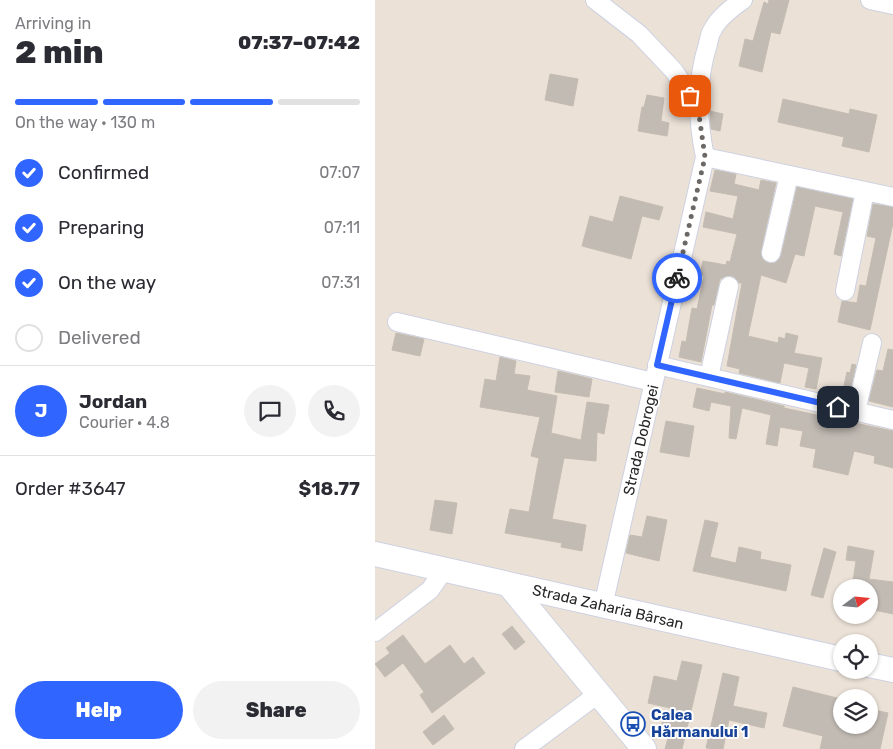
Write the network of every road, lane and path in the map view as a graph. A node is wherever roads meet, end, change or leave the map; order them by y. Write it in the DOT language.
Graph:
graph roads {
  1 [pos="595,0"];
  2 [pos="743,0"];
  3 [pos="870,0"];
  4 [pos="893,5"];
  5 [pos="698,108"];
  6 [pos="705,157"];
  7 [pos="789,175"];
  8 [pos="865,191"];
  9 [pos="893,197"];
  10 [pos="771,253"];
  11 [pos="729,286"];
  12 [pos="845,290"];
  13 [pos="397,322"];
  14 [pos="872,343"];
  15 [pos="655,374"];
  16 [pos="709,377"];
  17 [pos="856,411"];
  18 [pos="893,420"];
  19 [pos="375,554"];
  20 [pos="444,570"];
  21 [pos="509,584"];
  22 [pos="603,606"];
  23 [pos="375,632"];
  24 [pos="833,656"];
  25 [pos="878,667"];
  26 [pos="893,670"];
  27 [pos="598,694"];
  28 [pos="524,749"];
  29 [pos="644,749"];
  1 -- 5 [label="street"];
  2 -- 5 [label="street, Strada Dobrogei"];
  3 -- 4 [label="street"];
  5 -- 6 [label="street, Strada Dobrogei"];
  6 -- 7 [label="street"];
  6 -- 15 [label="street, Strada Dobrogei"];
  7 -- 8 [label="street"];
  7 -- 10 [label="street"];
  8 -- 9 [label="street"];
  8 -- 12 [label="street"];
  11 -- 16 [label="street"];
  13 -- 15 [label="street"];
  14 -- 17 [label="street"];
  15 -- 16 [label="street"];
  15 -- 22 [label="street, Strada Dobrogei"];
  16 -- 17 [label="street"];
  17 -- 18 [label="street"];
  19 -- 20 [label="main road, Strada Zaharia Bârsan"];
  20 -- 21 [label="main road, Strada Zaharia Bârsan"];
  20 -- 23 [label="street"];
  21 -- 22 [label="main road, Strada Zaharia Bârsan"];
  21 -- 27 [label="main road"];
  22 -- 24 [label="main road, Strada Zaharia Bârsan"];
  25 -- 26 [label="main road"];
  27 -- 28 [label="street"];
  27 -- 29 [label="main road"];
}
